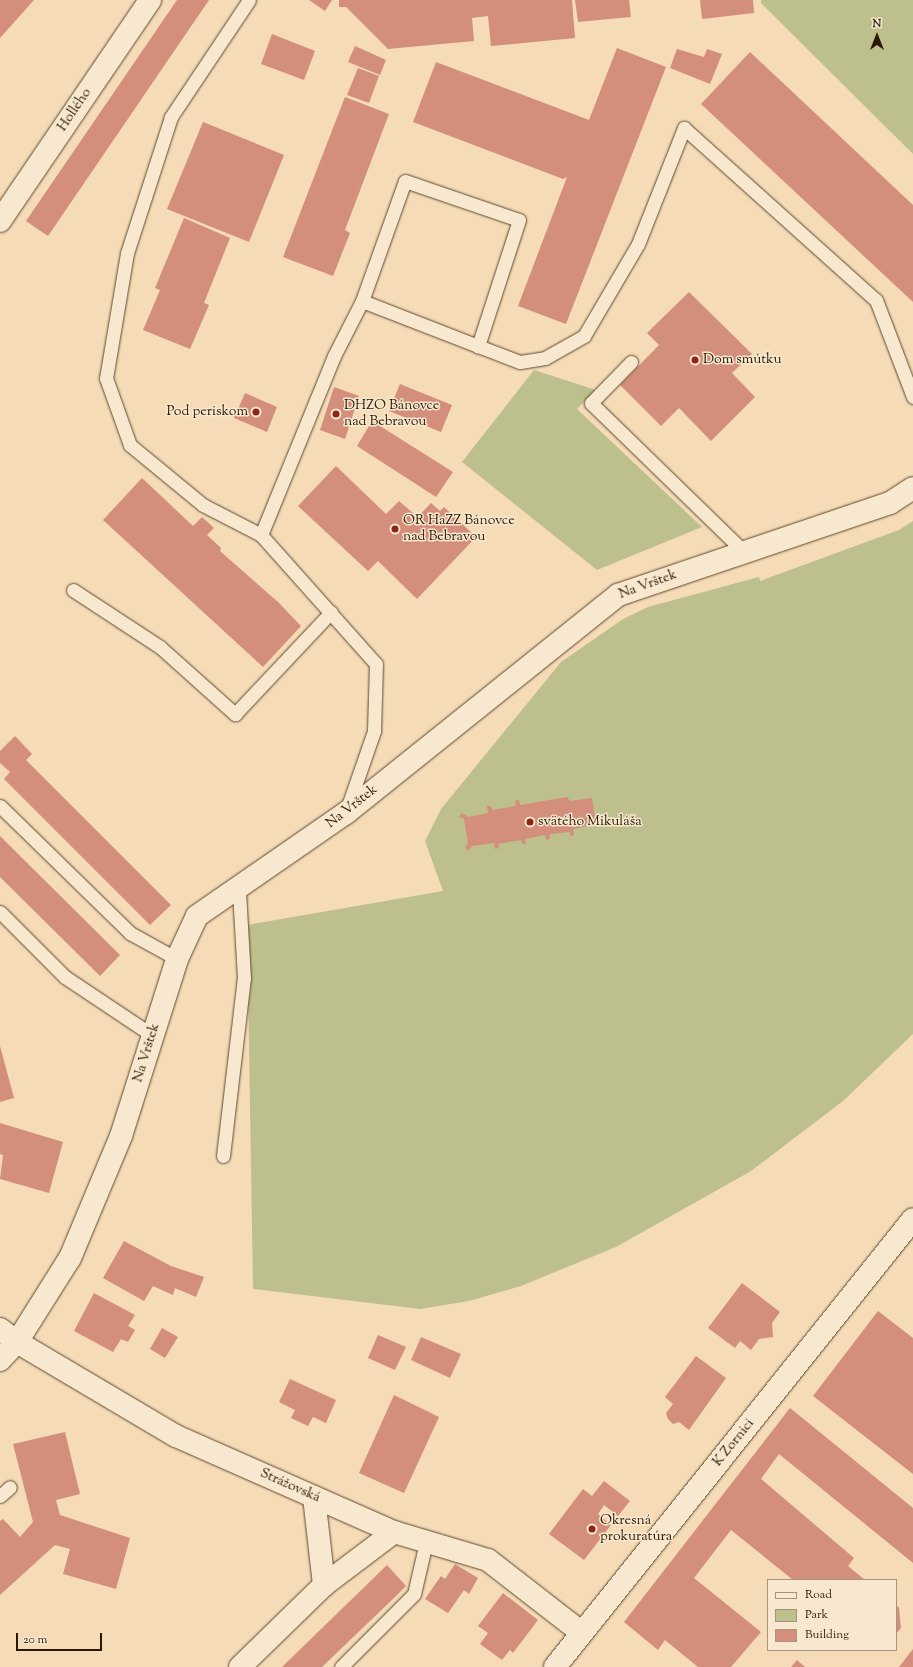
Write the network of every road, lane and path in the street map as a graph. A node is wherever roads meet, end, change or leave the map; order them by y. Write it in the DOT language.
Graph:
graph roads {
  1 [pos="150,0"];
  2 [pos="249,0"];
  3 [pos="0,221"];
  4 [pos="362,301"];
  5 [pos="478,346"];
  6 [pos="631,362"];
  7 [pos="913,397"];
  8 [pos="913,488"];
  9 [pos="261,535"];
  10 [pos="744,552"];
  11 [pos="73,590"];
  12 [pos="331,612"];
  13 [pos="0,806"];
  14 [pos="346,813"];
  15 [pos="239,890"];
  16 [pos="0,912"];
  17 [pos="177,959"];
  18 [pos="152,1035"];
  19 [pos="223,1156"];
  20 [pos="913,1219"];
  21 [pos="0,1329"];
  22 [pos="17,1342"];
  23 [pos="0,1360"];
  24 [pos="10,1487"];
  25 [pos="0,1496"];
  26 [pos="314,1497"];
  27 [pos="394,1532"];
  28 [pos="426,1542"];
  29 [pos="324,1585"];
  30 [pos="582,1632"];
  31 [pos="240,1667"];
  32 [pos="341,1667"];
  33 [pos="555,1667"];
  1 -- 3 [label="street, Hollého"];
  2 -- 9 [label="lane"];
  4 -- 5 [label="lane"];
  4 -- 5 [label="lane"];
  4 -- 9 [label="lane"];
  5 -- 7 [label="lane"];
  6 -- 10 [label="lane"];
  8 -- 10 [label="street, Na Vrštek"];
  9 -- 12 [label="lane"];
  10 -- 14 [label="street, Na Vrštek"];
  11 -- 12 [label="lane"];
  12 -- 14 [label="lane"];
  13 -- 17 [label="lane"];
  14 -- 15 [label="street, Na Vrštek"];
  15 -- 17 [label="street, Na Vrštek"];
  15 -- 19 [label="lane"];
  16 -- 18 [label="lane"];
  17 -- 18 [label="street, Na Vrštek"];
  18 -- 22 [label="street, Na Vrštek"];
  20 -- 30 [label="street, K Zornici"];
  21 -- 22 [label="street, Strážovská"];
  22 -- 23 [label="street, Na Vrštek"];
  22 -- 26 [label="street, Strážovská"];
  24 -- 25 [label="lane"];
  26 -- 27 [label="street, Strážovská"];
  26 -- 29 [label="street"];
  27 -- 28 [label="street, Strážovská"];
  27 -- 29 [label="street"];
  28 -- 30 [label="street, Strážovská"];
  28 -- 32 [label="lane"];
  29 -- 31 [label="street"];
  30 -- 33 [label="street, K Zornici"];
}
